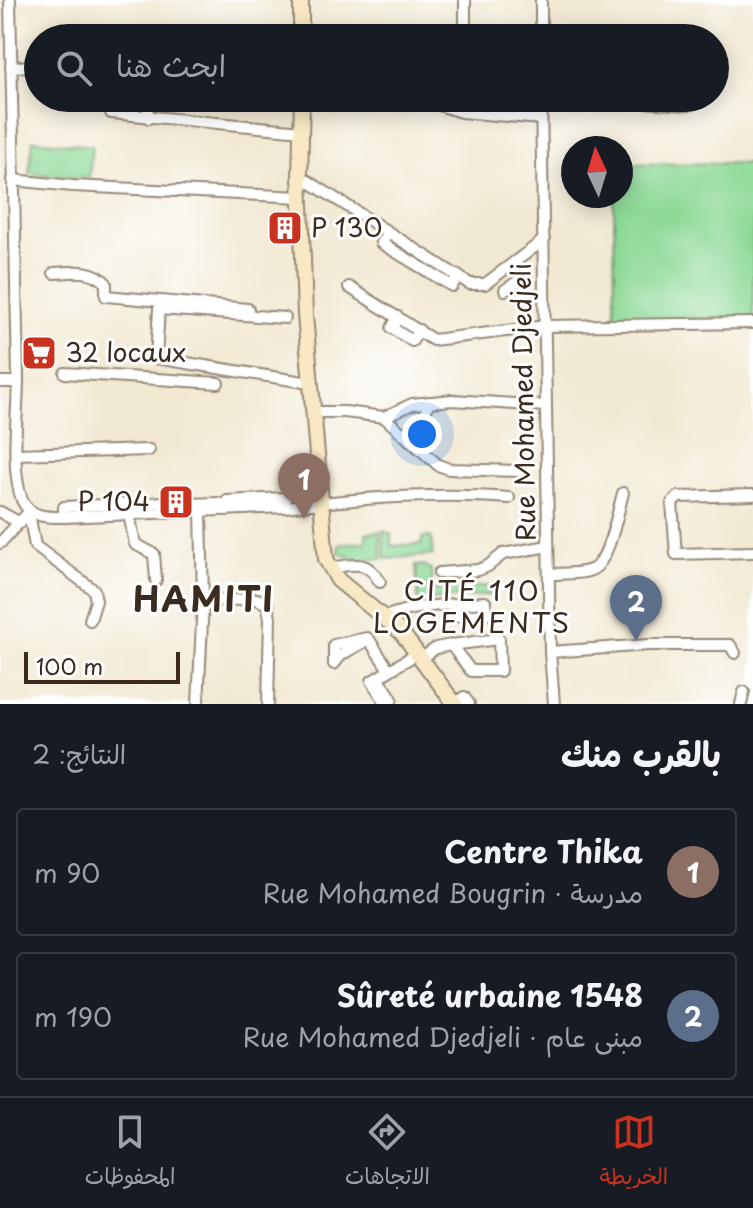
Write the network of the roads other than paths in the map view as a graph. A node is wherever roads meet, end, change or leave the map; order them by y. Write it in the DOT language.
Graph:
graph roads {
  1 [pos="10,0"];
  2 [pos="301,0"];
  3 [pos="465,0"];
  4 [pos="541,0"];
  5 [pos="301,24"];
  6 [pos="465,24"];
  7 [pos="541,24"];
  8 [pos="5,26"];
  9 [pos="11,67"];
  10 [pos="24,67"];
  11 [pos="6,80"];
  12 [pos="148,112"];
  13 [pos="302,112"];
  14 [pos="461,112"];
  15 [pos="541,112"];
  16 [pos="111,113"];
  17 [pos="149,118"];
  18 [pos="541,119"];
  19 [pos="302,131"];
  20 [pos="300,176"];
  21 [pos="13,180"];
  22 [pos="301,197"];
  23 [pos="544,240"];
  24 [pos="504,270"];
  25 [pos="54,273"];
  26 [pos="526,276"];
  27 [pos="349,287"];
  28 [pos="305,315"];
  29 [pos="285,318"];
  30 [pos="753,323"];
  31 [pos="546,326"];
  32 [pos="156,358"];
  33 [pos="65,373"];
  34 [pos="156,380"];
  35 [pos="0,382"];
  36 [pos="18,382"];
  37 [pos="218,383"];
  38 [pos="310,383"];
  39 [pos="428,402"];
  40 [pos="545,406"];
  41 [pos="313,412"];
  42 [pos="384,417"];
  43 [pos="409,440"];
  44 [pos="149,450"];
  45 [pos="16,454"];
  46 [pos="521,471"];
  47 [pos="623,493"];
  48 [pos="753,495"];
  49 [pos="509,498"];
  50 [pos="321,503"];
  51 [pos="223,510"];
  52 [pos="189,511"];
  53 [pos="201,511"];
  54 [pos="0,512"];
  55 [pos="30,512"];
  56 [pos="129,514"];
  57 [pos="20,523"];
  58 [pos="0,543"];
  59 [pos="548,546"];
  60 [pos="753,552"];
  61 [pos="329,568"];
  62 [pos="439,573"];
  63 [pos="549,574"];
  64 [pos="156,580"];
  65 [pos="380,582"];
  66 [pos="203,601"];
  67 [pos="455,605"];
  68 [pos="385,617"];
  69 [pos="90,620"];
  70 [pos="369,639"];
  71 [pos="451,645"];
  72 [pos="550,652"];
  73 [pos="735,653"];
  74 [pos="420,656"];
  75 [pos="389,670"];
  76 [pos="378,677"];
  77 [pos="744,692"];
  78 [pos="198,704"];
  79 [pos="268,704"];
  80 [pos="455,704"];
  81 [pos="469,704"];
  82 [pos="554,704"];
  83 [pos="741,704"];
  1 -- 8 [label="street"];
  2 -- 5 [label="main road"];
  3 -- 6 [label="street"];
  4 -- 7 [label="street"];
  8 -- 9 [label="street"];
  9 -- 10 [label="street"];
  9 -- 11 [label="street"];
  11 -- 21 [label="street"];
  12 -- 17 [label="street"];
  13 -- 19 [label="main road"];
  14 -- 18 [label="street"];
  15 -- 18 [label="street, Rue Mohamed Djedjeli"];
  16 -- 17 [label="street"];
  17 -- 19 [label="street"];
  18 -- 23 [label="street, Rue Mohamed Djedjeli"];
  19 -- 20 [label="main road"];
  20 -- 22 [label="main road"];
  20 -- 24 [label="street"];
  21 -- 22 [label="street"];
  21 -- 36 [label="street"];
  22 -- 28 [label="main road"];
  23 -- 24 [label="street"];
  23 -- 31 [label="street, Rue Mohamed Djedjeli"];
  24 -- 26 [label="street"];
  25 -- 28 [label="street"];
  27 -- 31 [label="street"];
  28 -- 38 [label="main road"];
  29 -- 32 [label="street"];
  30 -- 31 [label="street"];
  31 -- 40 [label="street, Rue Mohamed Djedjeli"];
  32 -- 34 [label="street"];
  32 -- 38 [label="street"];
  33 -- 34 [label="street"];
  34 -- 37 [label="street"];
  35 -- 36 [label="street"];
  36 -- 45 [label="street"];
  38 -- 41 [label="main road"];
  39 -- 40 [label="street"];
  39 -- 42 [label="street"];
  39 -- 43 [label="street"];
  40 -- 59 [label="street, Rue Mohamed Djedjeli"];
  41 -- 42 [label="street"];
  41 -- 50 [label="main road"];
  42 -- 43 [label="street"];
  43 -- 46 [label="street"];
  44 -- 45 [label="street"];
  45 -- 55 [label="street"];
  47 -- 63 [label="street"];
  48 -- 60 [label="street"];
  49 -- 50 [label="street"];
  50 -- 51 [label="street"];
  50 -- 61 [label="main road"];
  51 -- 52 [label="street"];
  51 -- 53 [label="street"];
  52 -- 53 [label="street"];
  52 -- 56 [label="street"];
  53 -- 66 [label="street"];
  54 -- 57 [label="street"];
  55 -- 56 [label="street"];
  55 -- 57 [label="street"];
  55 -- 69 [label="street"];
  56 -- 64 [label="street"];
  57 -- 58 [label="street"];
  59 -- 62 [label="street"];
  59 -- 63 [label="street, Rue Mohamed Djedjeli"];
  61 -- 65 [label="street"];
  61 -- 68 [label="main road"];
  63 -- 72 [label="street, Rue Mohamed Djedjeli"];
  66 -- 78 [label="street"];
  66 -- 79 [label="street"];
  67 -- 68 [label="street"];
  68 -- 74 [label="main road"];
  70 -- 75 [label="street"];
  71 -- 71 [label="street"];
  71 -- 74 [label="street"];
  72 -- 73 [label="street"];
  72 -- 82 [label="street, Rue Mohamed Djedjeli"];
  74 -- 75 [label="street"];
  74 -- 80 [label="main road"];
  75 -- 76 [label="street"];
  77 -- 83 [label="street"];
  80 -- 81 [label="street"];
}
